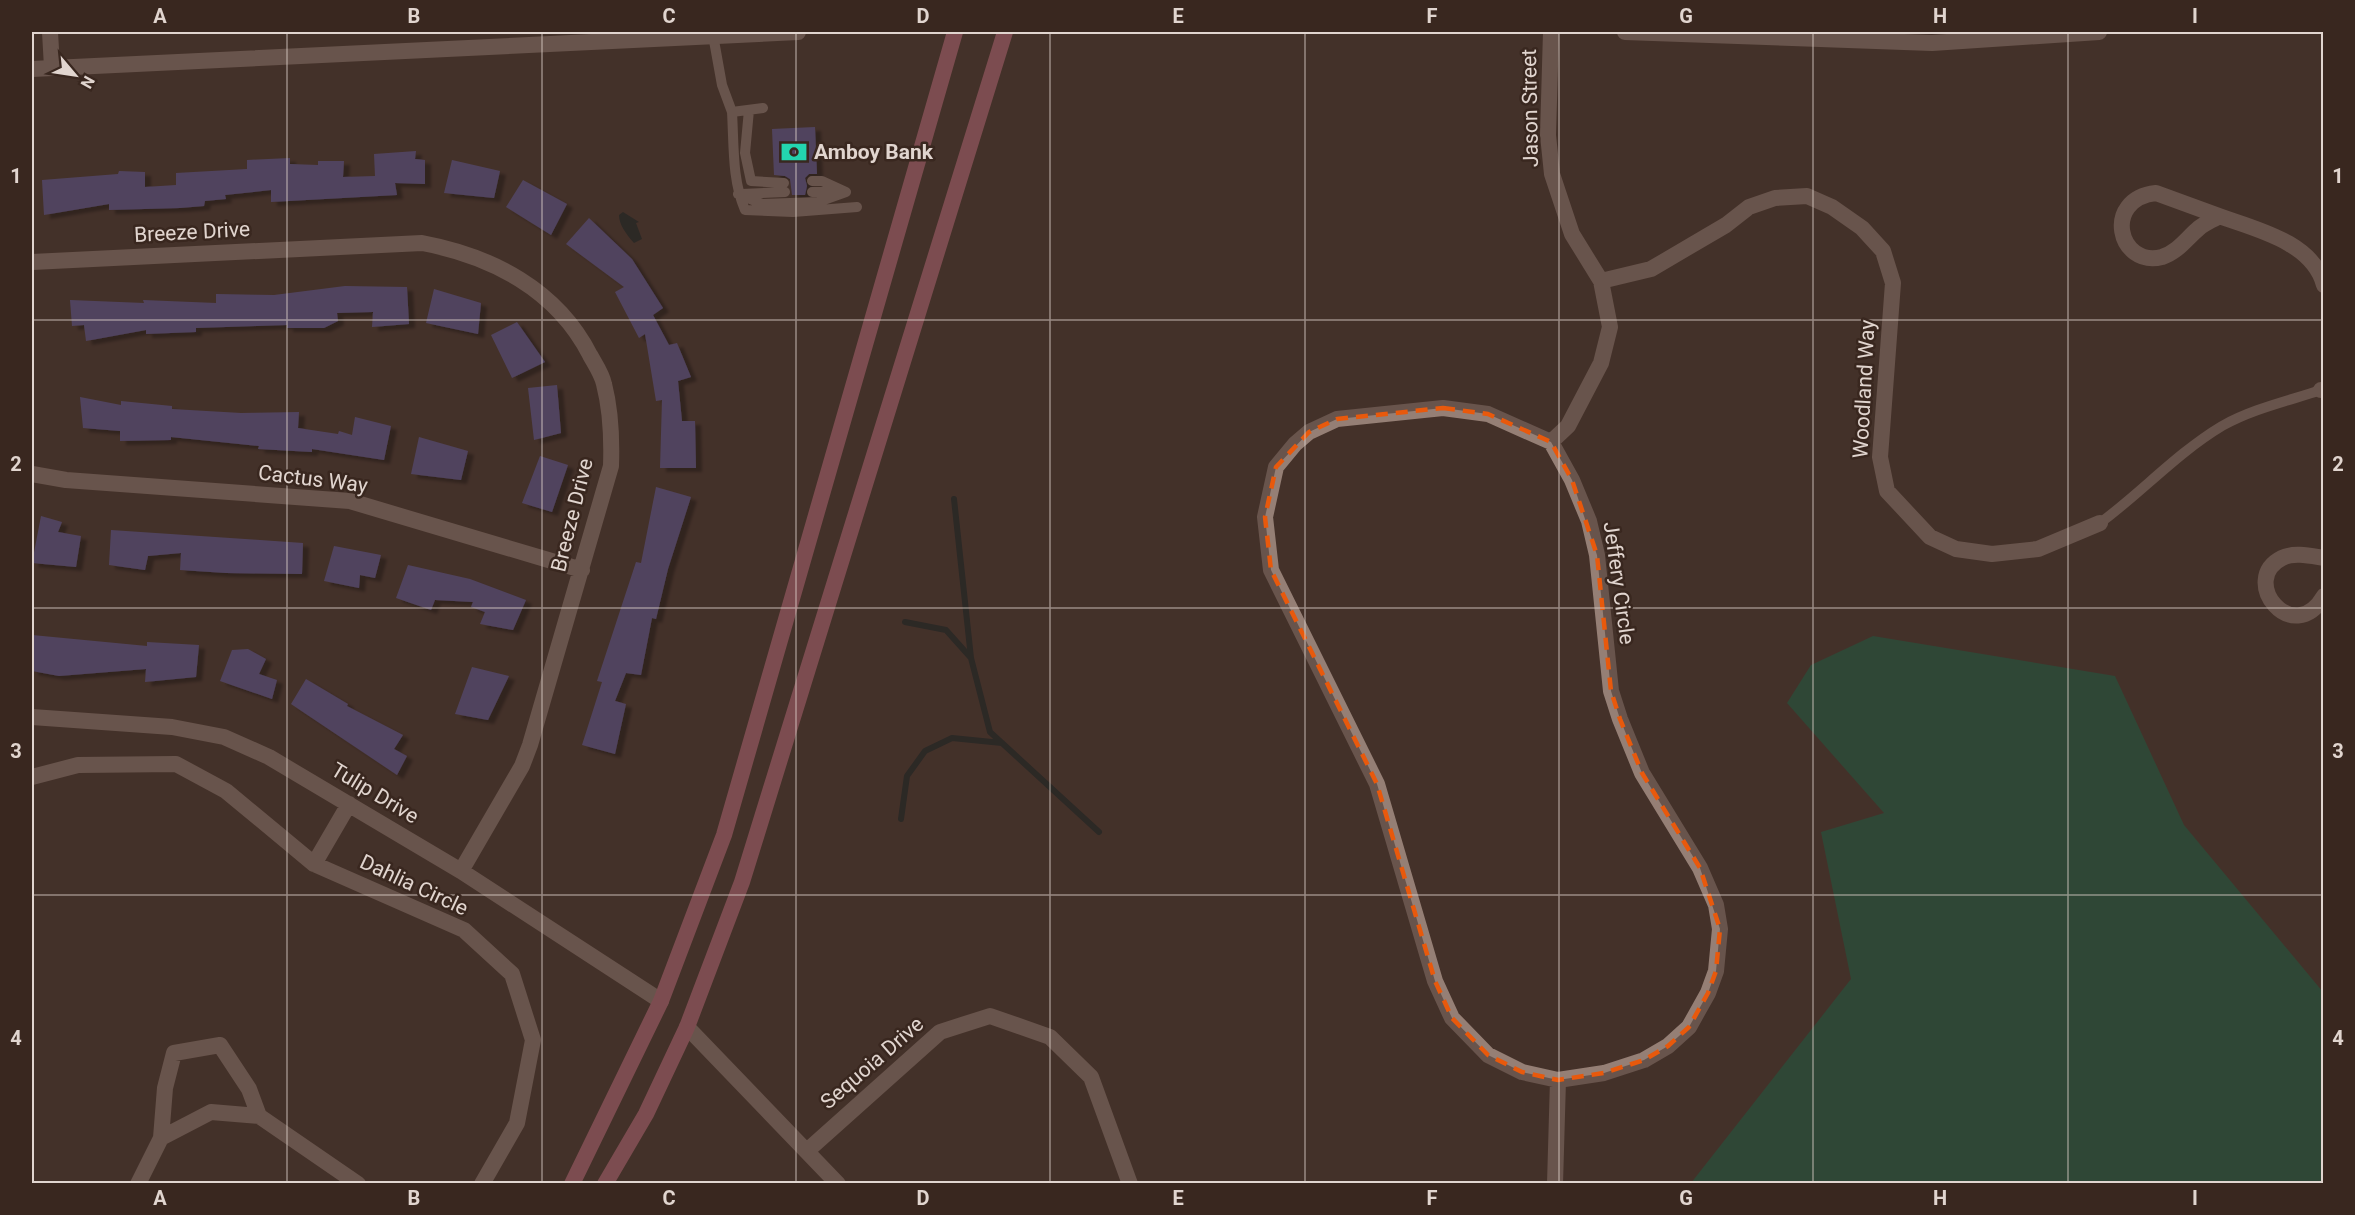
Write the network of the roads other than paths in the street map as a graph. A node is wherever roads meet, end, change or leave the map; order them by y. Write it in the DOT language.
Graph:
graph roads {
  1 [pos="50,32"];
  2 [pos="798,32"];
  3 [pos="955,32"];
  4 [pos="1005,32"];
  5 [pos="1551,32"];
  6 [pos="1625,32"];
  7 [pos="2099,32"];
  8 [pos="705,34"];
  9 [pos="1931,37"];
  10 [pos="52,67"];
  11 [pos="32,69"];
  12 [pos="763,108"];
  13 [pos="749,110"];
  14 [pos="732,112"];
  15 [pos="812,186"];
  16 [pos="738,194"];
  17 [pos="857,207"];
  18 [pos="2219,216"];
  19 [pos="32,262"];
  20 [pos="1601,281"];
  21 [pos="2324,285"];
  22 [pos="2322,390"];
  23 [pos="1551,442"];
  24 [pos="32,474"];
  25 [pos="2100,523"];
  26 [pos="2324,558"];
  27 [pos="582,570"];
  28 [pos="2324,596"];
  29 [pos="32,717"];
  30 [pos="32,777"];
  31 [pos="349,804"];
  32 [pos="314,864"];
  33 [pos="461,871"];
  34 [pos="661,1000"];
  35 [pos="687,1027"];
  36 [pos="1558,1080"];
  37 [pos="259,1116"];
  38 [pos="160,1138"];
  39 [pos="808,1150"];
  40 [pos="138,1184"];
  41 [pos="358,1184"];
  42 [pos="482,1184"];
  43 [pos="572,1184"];
  44 [pos="605,1184"];
  45 [pos="838,1184"];
  46 [pos="1130,1184"];
  47 [pos="1555,1184"];
  1 -- 10 [label="street"];
  2 -- 8 [label="street"];
  3 -- 34 [label="main road"];
  4 -- 35 [label="main road"];
  5 -- 20 [label="street, Jason Street"];
  6 -- 9 [label="street"];
  7 -- 9 [label="street"];
  8 -- 10 [label="street"];
  8 -- 14 [label="lane"];
  10 -- 11 [label="street"];
  12 -- 13 [label="lane"];
  13 -- 14 [label="lane"];
  13 -- 16 [label="lane"];
  14 -- 16 [label="lane"];
  15 -- 16 [label="lane"];
  16 -- 17 [label="lane"];
  18 -- 18 [label="street"];
  18 -- 21 [label="street"];
  19 -- 27 [label="street, Breeze Drive"];
  20 -- 23 [label="street, Jason Street"];
  20 -- 25 [label="street, Woodland Way"];
  22 -- 25 [label="lane, Woodland Way"];
  23 -- 36 [label="street, Jeffery Circle"];
  23 -- 36 [label="street, Jeffery Circle"];
  24 -- 27 [label="street, Cactus Way"];
  26 -- 28 [label="street"];
  27 -- 33 [label="street, Breeze Drive"];
  29 -- 31 [label="street, Tulip Drive"];
  30 -- 32 [label="street, Dahlia Circle"];
  31 -- 32 [label="street"];
  31 -- 33 [label="street, Tulip Drive"];
  32 -- 42 [label="street, Dahlia Circle"];
  33 -- 34 [label="street, Tulip Drive"];
  34 -- 43 [label="main road"];
  35 -- 39 [label="street"];
  35 -- 44 [label="main road"];
  36 -- 47 [label="street"];
  37 -- 38 [label="street"];
  37 -- 38 [label="street"];
  37 -- 41 [label="street"];
  38 -- 40 [label="street"];
  39 -- 45 [label="street"];
  39 -- 46 [label="street, Sequoia Drive"];
}
